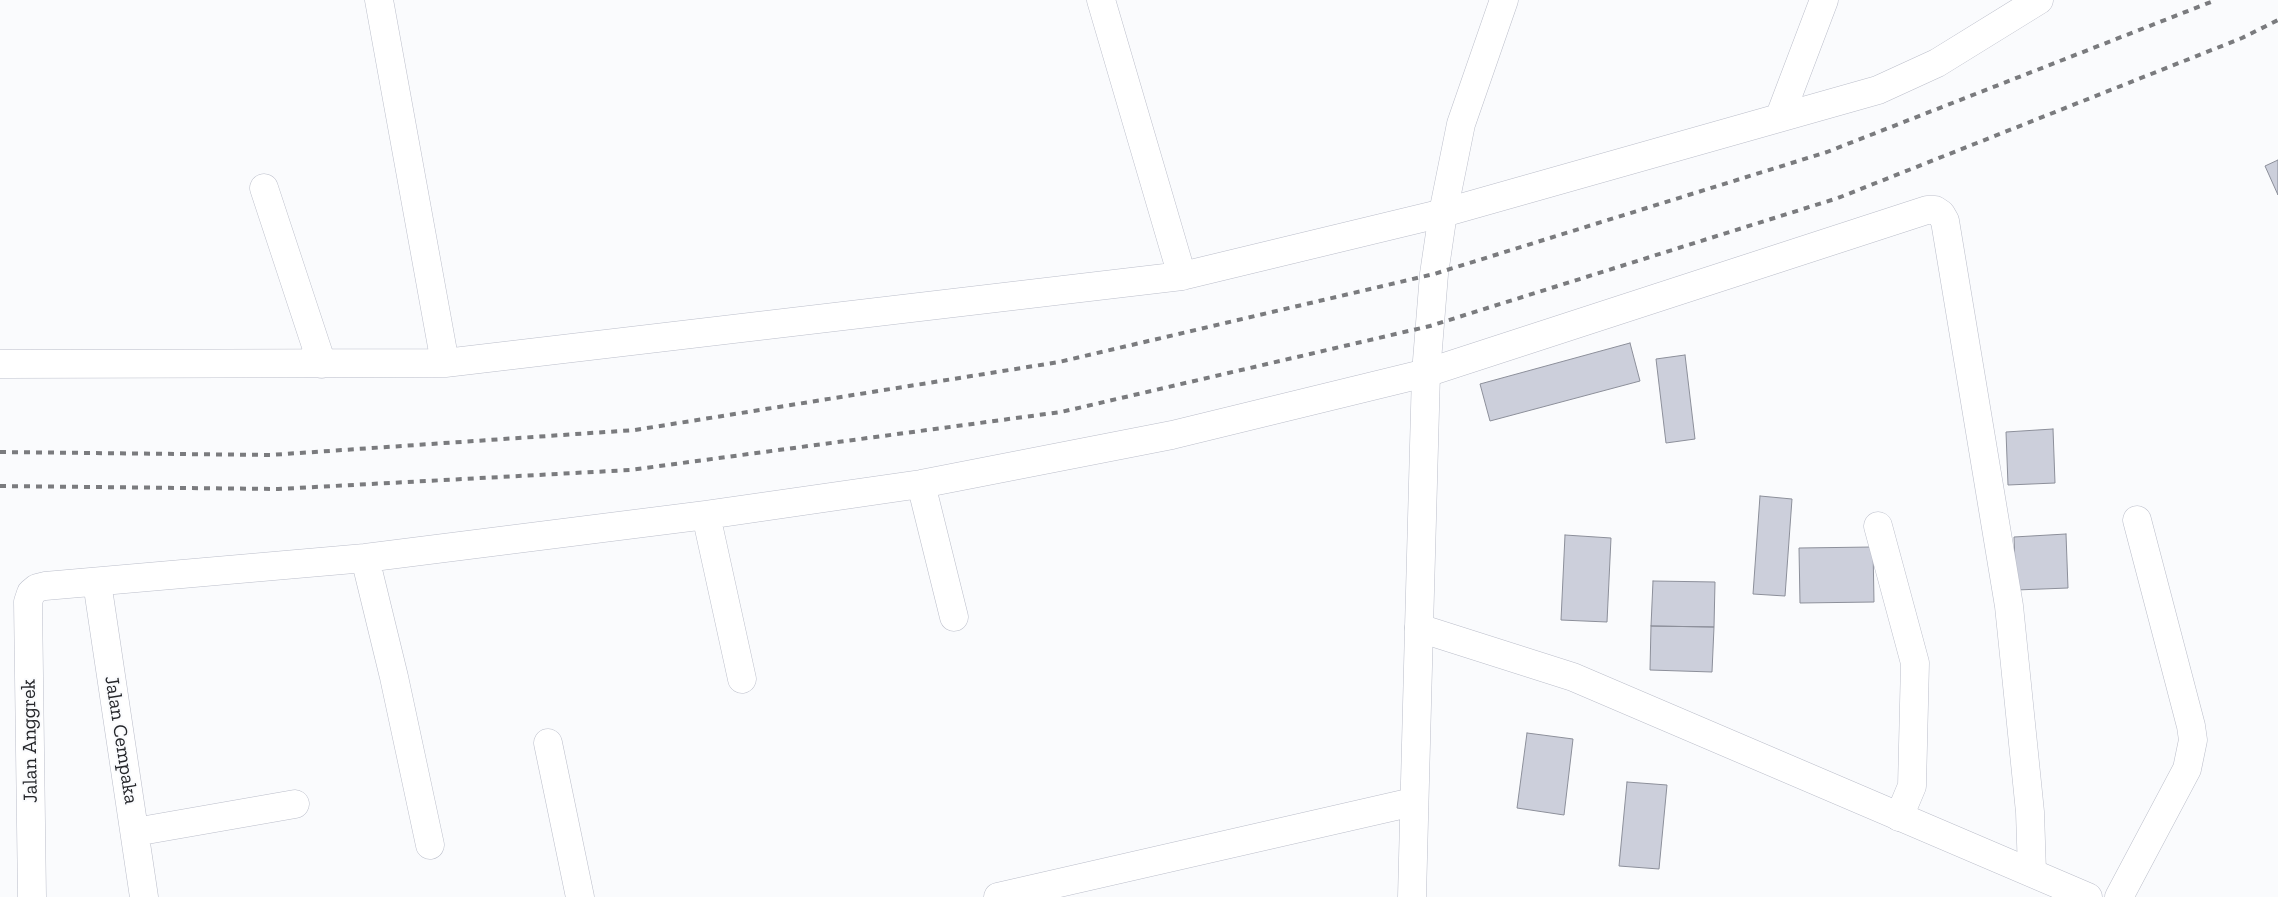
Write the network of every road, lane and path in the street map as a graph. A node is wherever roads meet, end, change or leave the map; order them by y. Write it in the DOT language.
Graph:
graph roads {
  1 [pos="379,0"];
  2 [pos="1101,0"];
  3 [pos="1504,0"];
  4 [pos="1824,0"];
  5 [pos="2039,0"];
  6 [pos="1780,116"];
  7 [pos="264,188"];
  8 [pos="1442,213"];
  9 [pos="1182,276"];
  10 [pos="445,363"];
  11 [pos="0,364"];
  12 [pos="322,364"];
  13 [pos="1426,373"];
  14 [pos="921,484"];
  15 [pos="706,515"];
  16 [pos="2137,520"];
  17 [pos="1878,526"];
  18 [pos="365,558"];
  19 [pos="97,582"];
  20 [pos="954,617"];
  21 [pos="1419,628"];
  22 [pos="742,679"];
  23 [pos="548,743"];
  24 [pos="1413,802"];
  25 [pos="295,804"];
  26 [pos="1899,817"];
  27 [pos="135,832"];
  28 [pos="430,845"];
  29 [pos="2032,872"];
  30 [pos="32,897"];
  31 [pos="144,897"];
  32 [pos="580,897"];
  33 [pos="998,897"];
  34 [pos="1412,897"];
  35 [pos="2088,897"];
  36 [pos="2119,897"];
  1 -- 10 [label="street"];
  2 -- 9 [label="street"];
  3 -- 8 [label="street"];
  4 -- 6 [label="street"];
  5 -- 6 [label="street"];
  6 -- 8 [label="street"];
  7 -- 12 [label="street"];
  8 -- 9 [label="street"];
  8 -- 13 [label="street"];
  9 -- 10 [label="street"];
  10 -- 12 [label="street"];
  11 -- 12 [label="street"];
  13 -- 14 [label="street"];
  13 -- 21 [label="street"];
  13 -- 29 [label="street"];
  14 -- 15 [label="street"];
  14 -- 20 [label="street"];
  15 -- 18 [label="street"];
  15 -- 22 [label="street"];
  16 -- 36 [label="street"];
  17 -- 26 [label="street"];
  18 -- 19 [label="street"];
  18 -- 28 [label="street"];
  19 -- 27 [label="street, Jalan Cempaka"];
  19 -- 30 [label="street, Jalan Anggrek"];
  21 -- 24 [label="street"];
  21 -- 26 [label="street"];
  23 -- 32 [label="street"];
  24 -- 33 [label="street"];
  24 -- 34 [label="street"];
  25 -- 27 [label="street"];
  26 -- 29 [label="street"];
  27 -- 31 [label="street, Jalan Cempaka"];
  29 -- 35 [label="street"];
}
